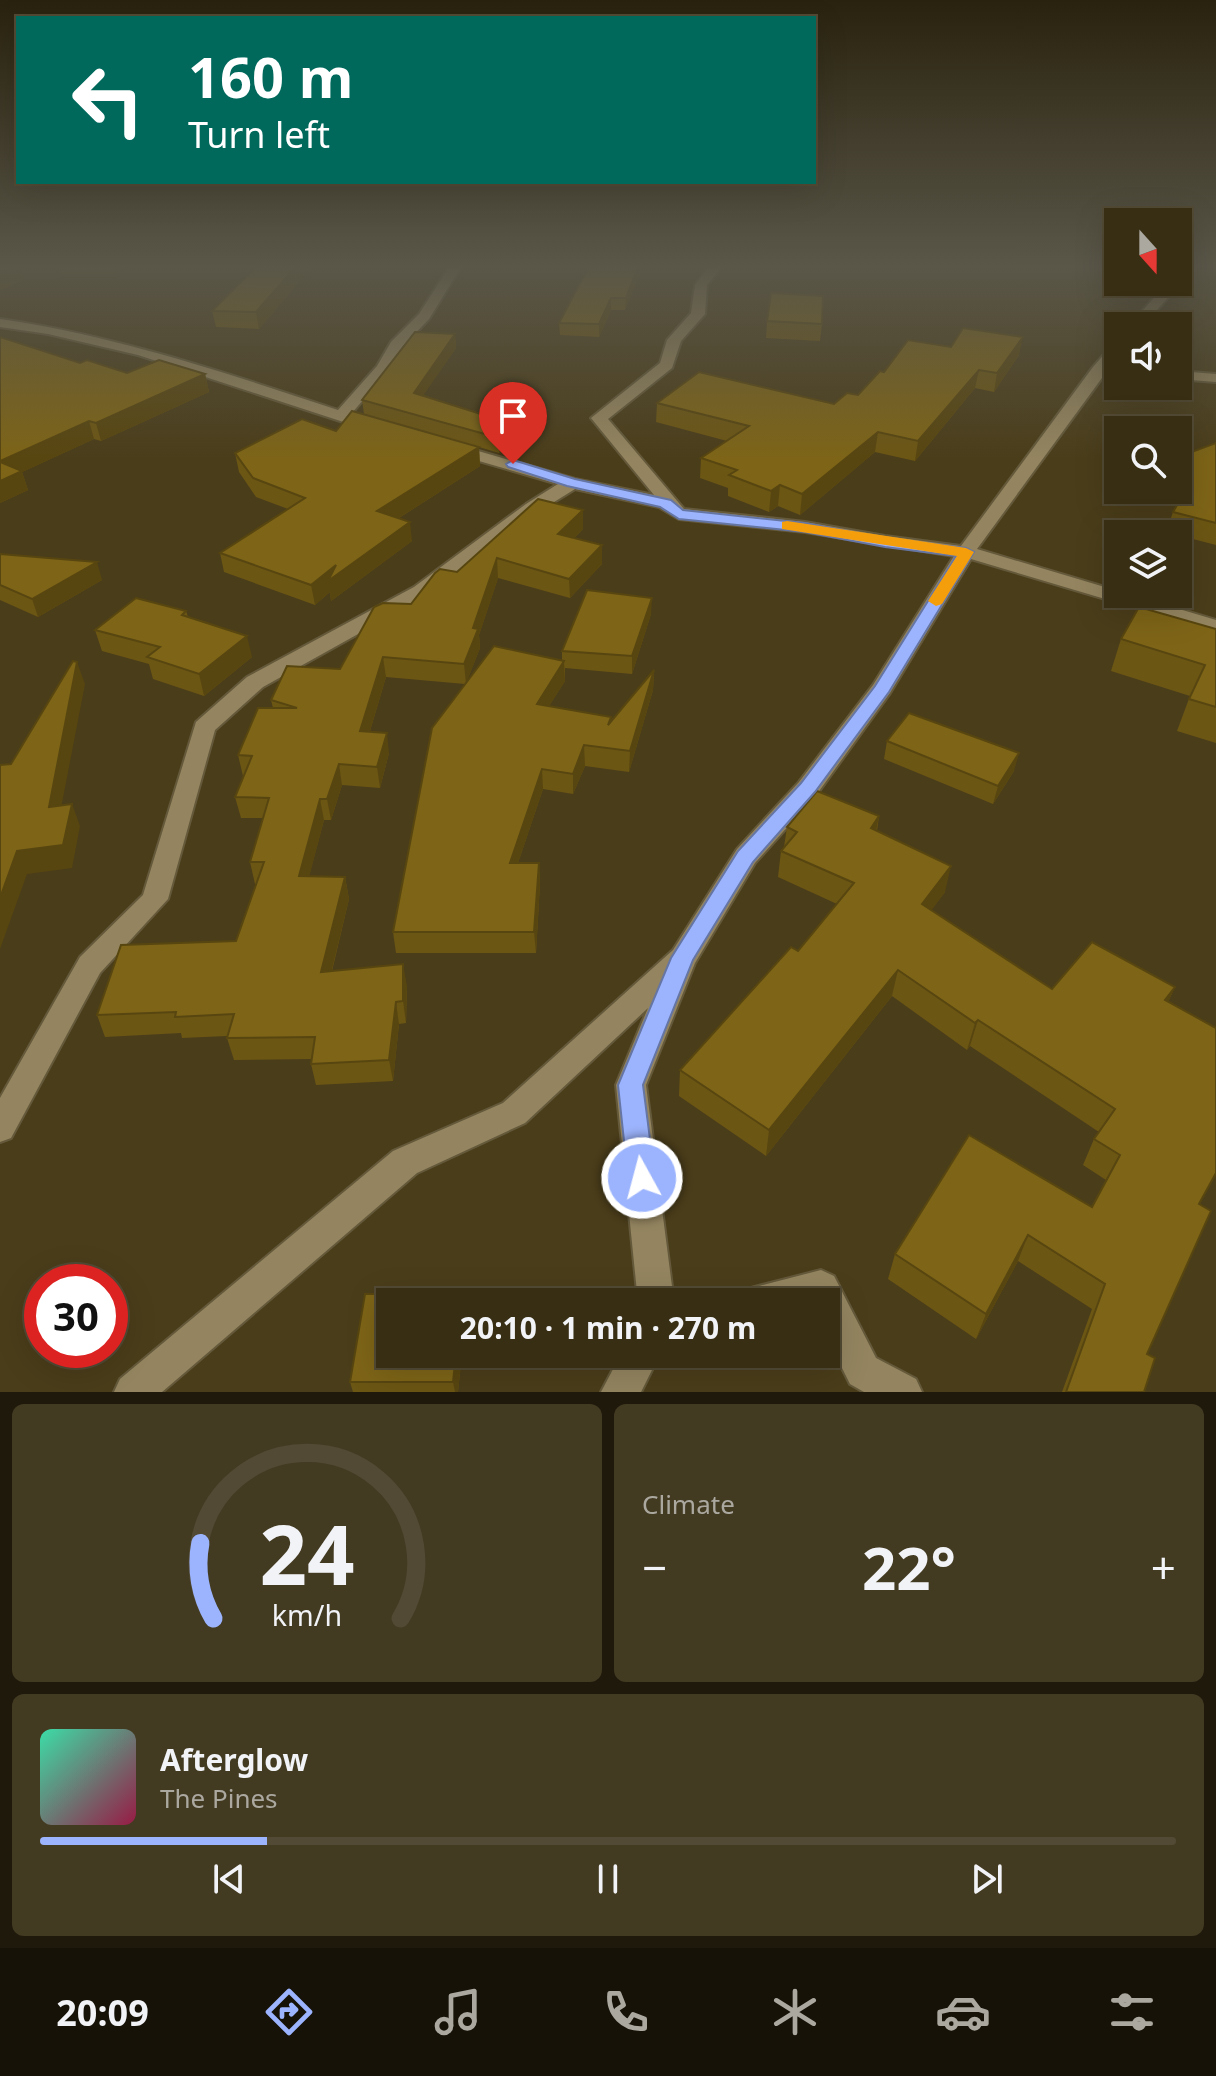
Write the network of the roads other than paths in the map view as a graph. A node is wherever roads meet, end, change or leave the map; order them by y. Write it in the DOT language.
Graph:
graph roads {
  1 [pos="53,329"];
  2 [pos="411,329"];
  3 [pos="684,329"];
  4 [pos="1104,363"];
  5 [pos="1098,370"];
  6 [pos="1104,370"];
  7 [pos="1192,376"];
  8 [pos="1216,378"];
  9 [pos="341,416"];
  10 [pos="390,432"];
  11 [pos="436,444"];
  12 [pos="572,483"];
  13 [pos="679,514"];
  14 [pos="966,552"];
  15 [pos="1216,626"];
  16 [pos="683,958"];
  17 [pos="0,1128"];
  18 [pos="654,1288"];
  19 [pos="840,1326"];
  20 [pos="634,1368"];
  21 [pos="133,1392"];
  22 [pos="620,1392"];
  23 [pos="903,1392"];
  1 -- 9 [label="street"];
  2 -- 9 [label="street"];
  3 -- 13 [label="street"];
  4 -- 5 [label="street"];
  5 -- 6 [label="street"];
  5 -- 14 [label="street"];
  7 -- 8 [label="street"];
  9 -- 10 [label="street"];
  11 -- 12 [label="street"];
  12 -- 13 [label="street"];
  12 -- 17 [label="street"];
  13 -- 14 [label="street"];
  14 -- 15 [label="street"];
  14 -- 16 [label="street"];
  16 -- 18 [label="street"];
  16 -- 21 [label="street"];
  19 -- 23 [label="street"];
  20 -- 22 [label="street"];
}
